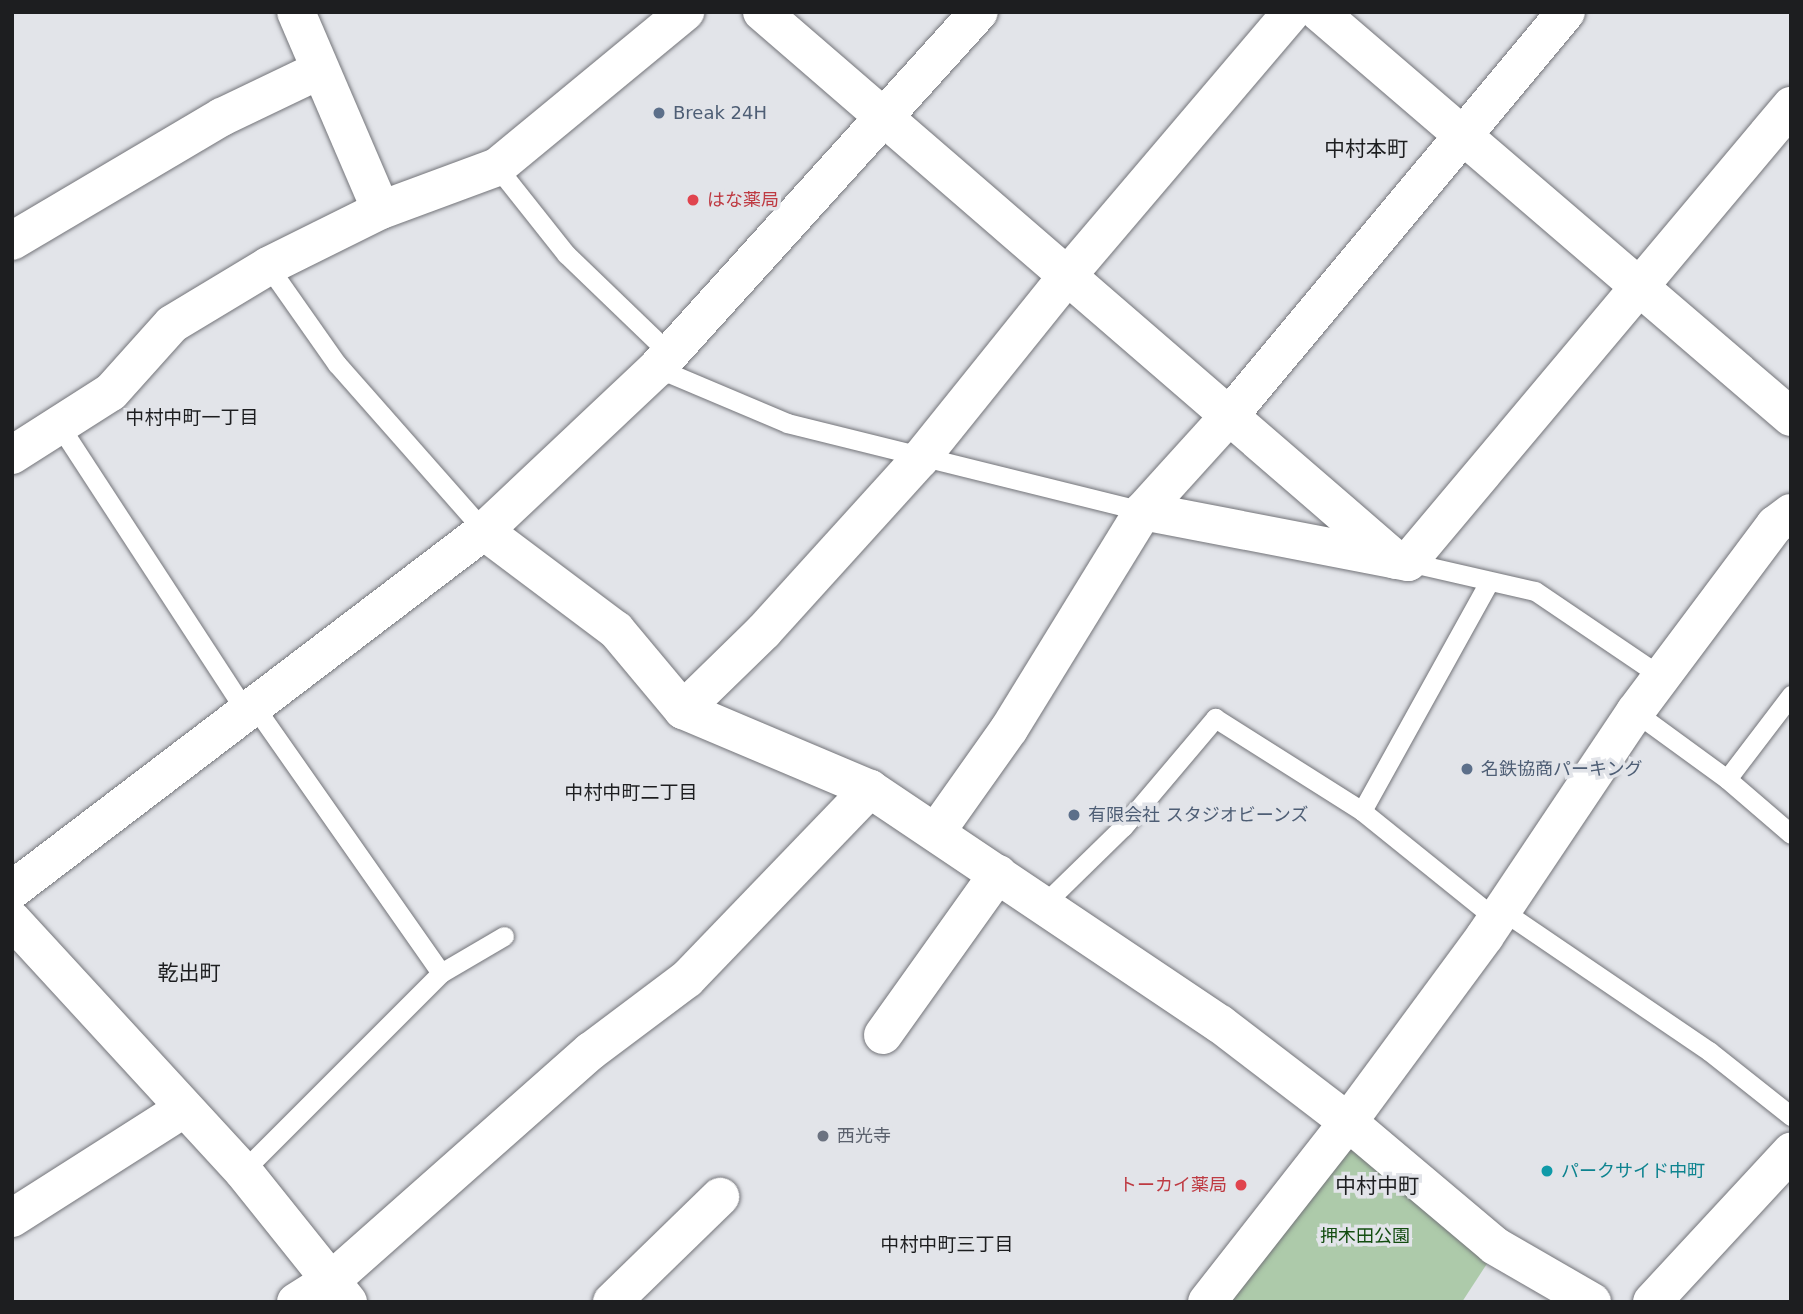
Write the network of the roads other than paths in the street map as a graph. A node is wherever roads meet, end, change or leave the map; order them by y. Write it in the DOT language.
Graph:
graph roads {
  1 [pos="296,12"];
  2 [pos="685,12"];
  3 [pos="762,12"];
  4 [pos="979,12"];
  5 [pos="1292,12"];
  6 [pos="1319,12"];
  7 [pos="1566,12"];
  8 [pos="318,71"];
  9 [pos="1791,106"];
  10 [pos="885,118"];
  11 [pos="1460,134"];
  12 [pos="497,167"];
  13 [pos="382,210"];
  14 [pos="12,241"];
  15 [pos="268,266"];
  16 [pos="1067,276"];
  17 [pos="1641,287"];
  18 [pos="664,361"];
  19 [pos="1229,416"];
  20 [pos="1791,417"];
  21 [pos="61,428"];
  22 [pos="12,455"];
  23 [pos="920,459"];
  24 [pos="1143,511"];
  25 [pos="1791,513"];
  26 [pos="484,531"];
  27 [pos="1402,561"];
  28 [pos="1489,582"];
  29 [pos="1662,677"];
  30 [pos="1791,695"];
  31 [pos="683,710"];
  32 [pos="252,712"];
  33 [pos="1635,712"];
  34 [pos="1727,779"];
  35 [pos="870,789"];
  36 [pos="1362,811"];
  37 [pos="936,832"];
  38 [pos="1791,834"];
  39 [pos="998,874"];
  40 [pos="12,890"];
  41 [pos="1044,904"];
  42 [pos="1500,915"];
  43 [pos="12,920"];
  44 [pos="504,936"];
  45 [pos="441,973"];
  46 [pos="883,1035"];
  47 [pos="183,1109"];
  48 [pos="1791,1116"];
  49 [pos="1348,1122"];
  50 [pos="1791,1152"];
  51 [pos="243,1171"];
  52 [pos="720,1197"];
  53 [pos="12,1218"];
  54 [pos="341,1290"];
  55 [pos="296,1302"];
  56 [pos="612,1302"];
  57 [pos="1207,1302"];
  58 [pos="1592,1302"];
  59 [pos="1652,1302"];
  1 -- 8 [label="street"];
  2 -- 12 [label="street"];
  3 -- 10 [label="street"];
  4 -- 10 [label="street"];
  5 -- 16 [label="street"];
  6 -- 11 [label="street"];
  7 -- 11 [label="street"];
  8 -- 13 [label="street"];
  8 -- 14 [label="street"];
  9 -- 17 [label="street"];
  10 -- 16 [label="street"];
  10 -- 18 [label="street"];
  11 -- 17 [label="street"];
  11 -- 19 [label="street"];
  12 -- 13 [label="street"];
  12 -- 18 [label="lane"];
  13 -- 15 [label="street"];
  15 -- 21 [label="street"];
  15 -- 26 [label="lane"];
  16 -- 19 [label="street"];
  16 -- 23 [label="street"];
  17 -- 20 [label="street"];
  17 -- 27 [label="street"];
  18 -- 23 [label="lane"];
  18 -- 26 [label="street"];
  19 -- 24 [label="street"];
  19 -- 27 [label="street"];
  21 -- 22 [label="street"];
  21 -- 32 [label="lane"];
  23 -- 24 [label="lane"];
  23 -- 31 [label="street"];
  24 -- 27 [label="street"];
  24 -- 37 [label="street"];
  25 -- 29 [label="street"];
  26 -- 31 [label="street"];
  26 -- 32 [label="street"];
  27 -- 28 [label="lane"];
  28 -- 29 [label="lane"];
  28 -- 36 [label="lane"];
  29 -- 33 [label="street"];
  30 -- 34 [label="lane"];
  31 -- 35 [label="street"];
  32 -- 40 [label="street"];
  32 -- 45 [label="lane"];
  33 -- 34 [label="lane"];
  33 -- 42 [label="street"];
  34 -- 38 [label="lane"];
  35 -- 37 [label="street"];
  35 -- 54 [label="street"];
  36 -- 41 [label="lane"];
  36 -- 42 [label="lane"];
  37 -- 39 [label="street"];
  39 -- 41 [label="street"];
  39 -- 46 [label="street"];
  41 -- 49 [label="street"];
  42 -- 48 [label="lane"];
  42 -- 49 [label="street"];
  43 -- 47 [label="street"];
  44 -- 45 [label="lane"];
  45 -- 51 [label="lane"];
  47 -- 51 [label="street"];
  47 -- 53 [label="street"];
  49 -- 57 [label="street"];
  49 -- 58 [label="street"];
  50 -- 59 [label="street"];
  51 -- 54 [label="street"];
  52 -- 56 [label="street"];
  54 -- 55 [label="street"];
}
